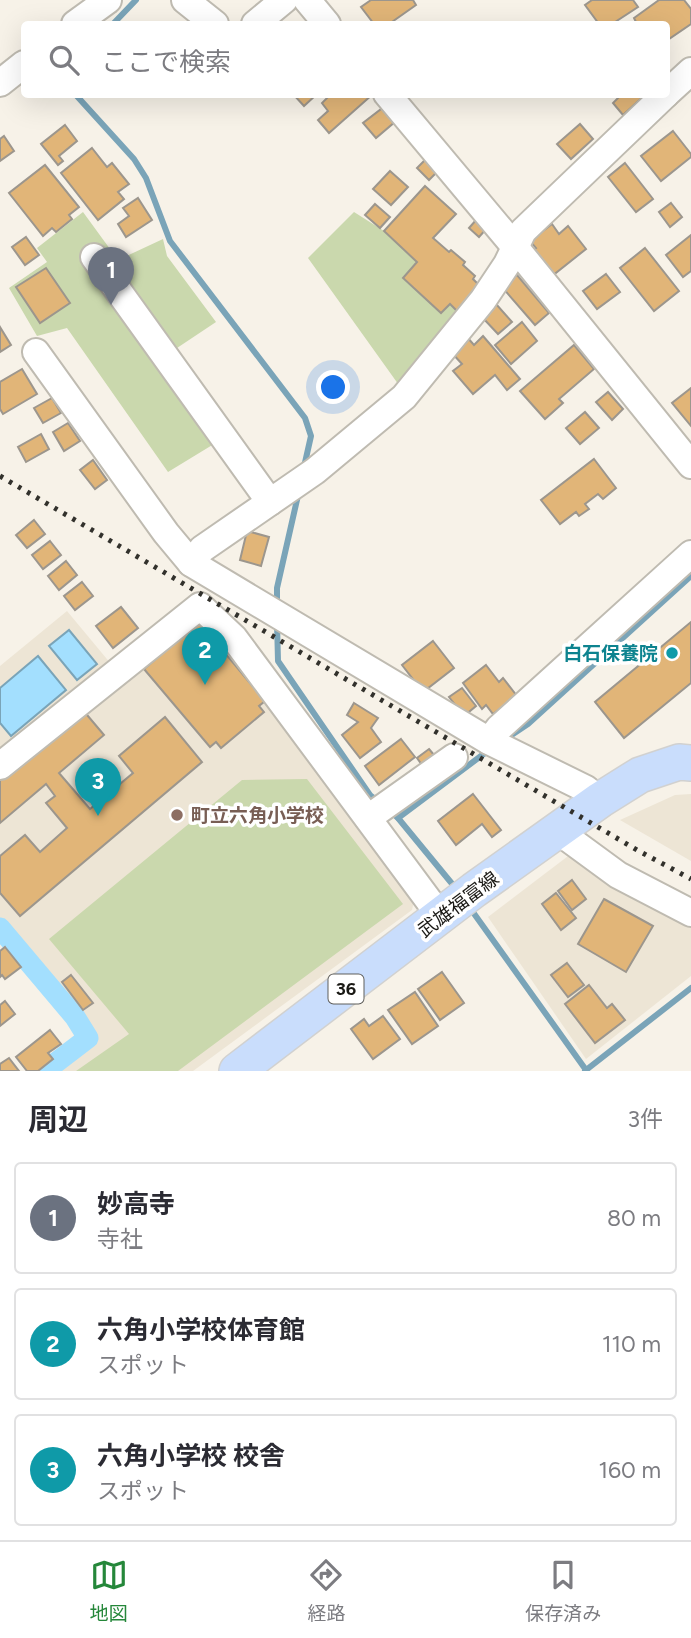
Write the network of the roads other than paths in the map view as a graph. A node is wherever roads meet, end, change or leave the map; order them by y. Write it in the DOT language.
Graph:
graph roads {
  1 [pos="108,0"];
  2 [pos="185,0"];
  3 [pos="284,0"];
  4 [pos="307,0"];
  5 [pos="79,21"];
  6 [pos="211,21"];
  7 [pos="259,21"];
  8 [pos="324,21"];
  9 [pos="21,66"];
  10 [pos="691,71"];
  11 [pos="0,83"];
  12 [pos="670,90"];
  13 [pos="390,98"];
  14 [pos="662,98"];
  15 [pos="520,246"];
  16 [pos="94,257"];
  17 [pos="36,352"];
  18 [pos="691,465"];
  19 [pos="279,495"];
  20 [pos="691,554"];
  21 [pos="191,563"];
  22 [pos="497,745"];
  23 [pos="454,757"];
  24 [pos="691,763"];
  25 [pos="0,766"];
  26 [pos="600,800"];
  27 [pos="380,810"];
  28 [pos="558,831"];
  29 [pos="456,904"];
  30 [pos="691,913"];
  31 [pos="237,1071"];
  1 -- 5 [label="street"];
  2 -- 6 [label="street"];
  3 -- 7 [label="street"];
  4 -- 8 [label="street"];
  9 -- 11 [label="street"];
  10 -- 12 [label="street"];
  13 -- 15 [label="street"];
  14 -- 15 [label="street"];
  15 -- 18 [label="street"];
  15 -- 19 [label="street"];
  16 -- 19 [label="street"];
  17 -- 21 [label="street"];
  19 -- 21 [label="street"];
  20 -- 22 [label="street"];
  21 -- 22 [label="street"];
  22 -- 26 [label="street"];
  23 -- 27 [label="street"];
  24 -- 26 [label="main road, 武雄福富線 / 36"];
  25 -- 27 [label="street"];
  26 -- 28 [label="main road, 武雄福富線 / 36"];
  27 -- 29 [label="street"];
  28 -- 29 [label="main road, 武雄福富線 / 36"];
  28 -- 30 [label="street"];
  29 -- 31 [label="main road, 武雄福富線 / 36"];
}
